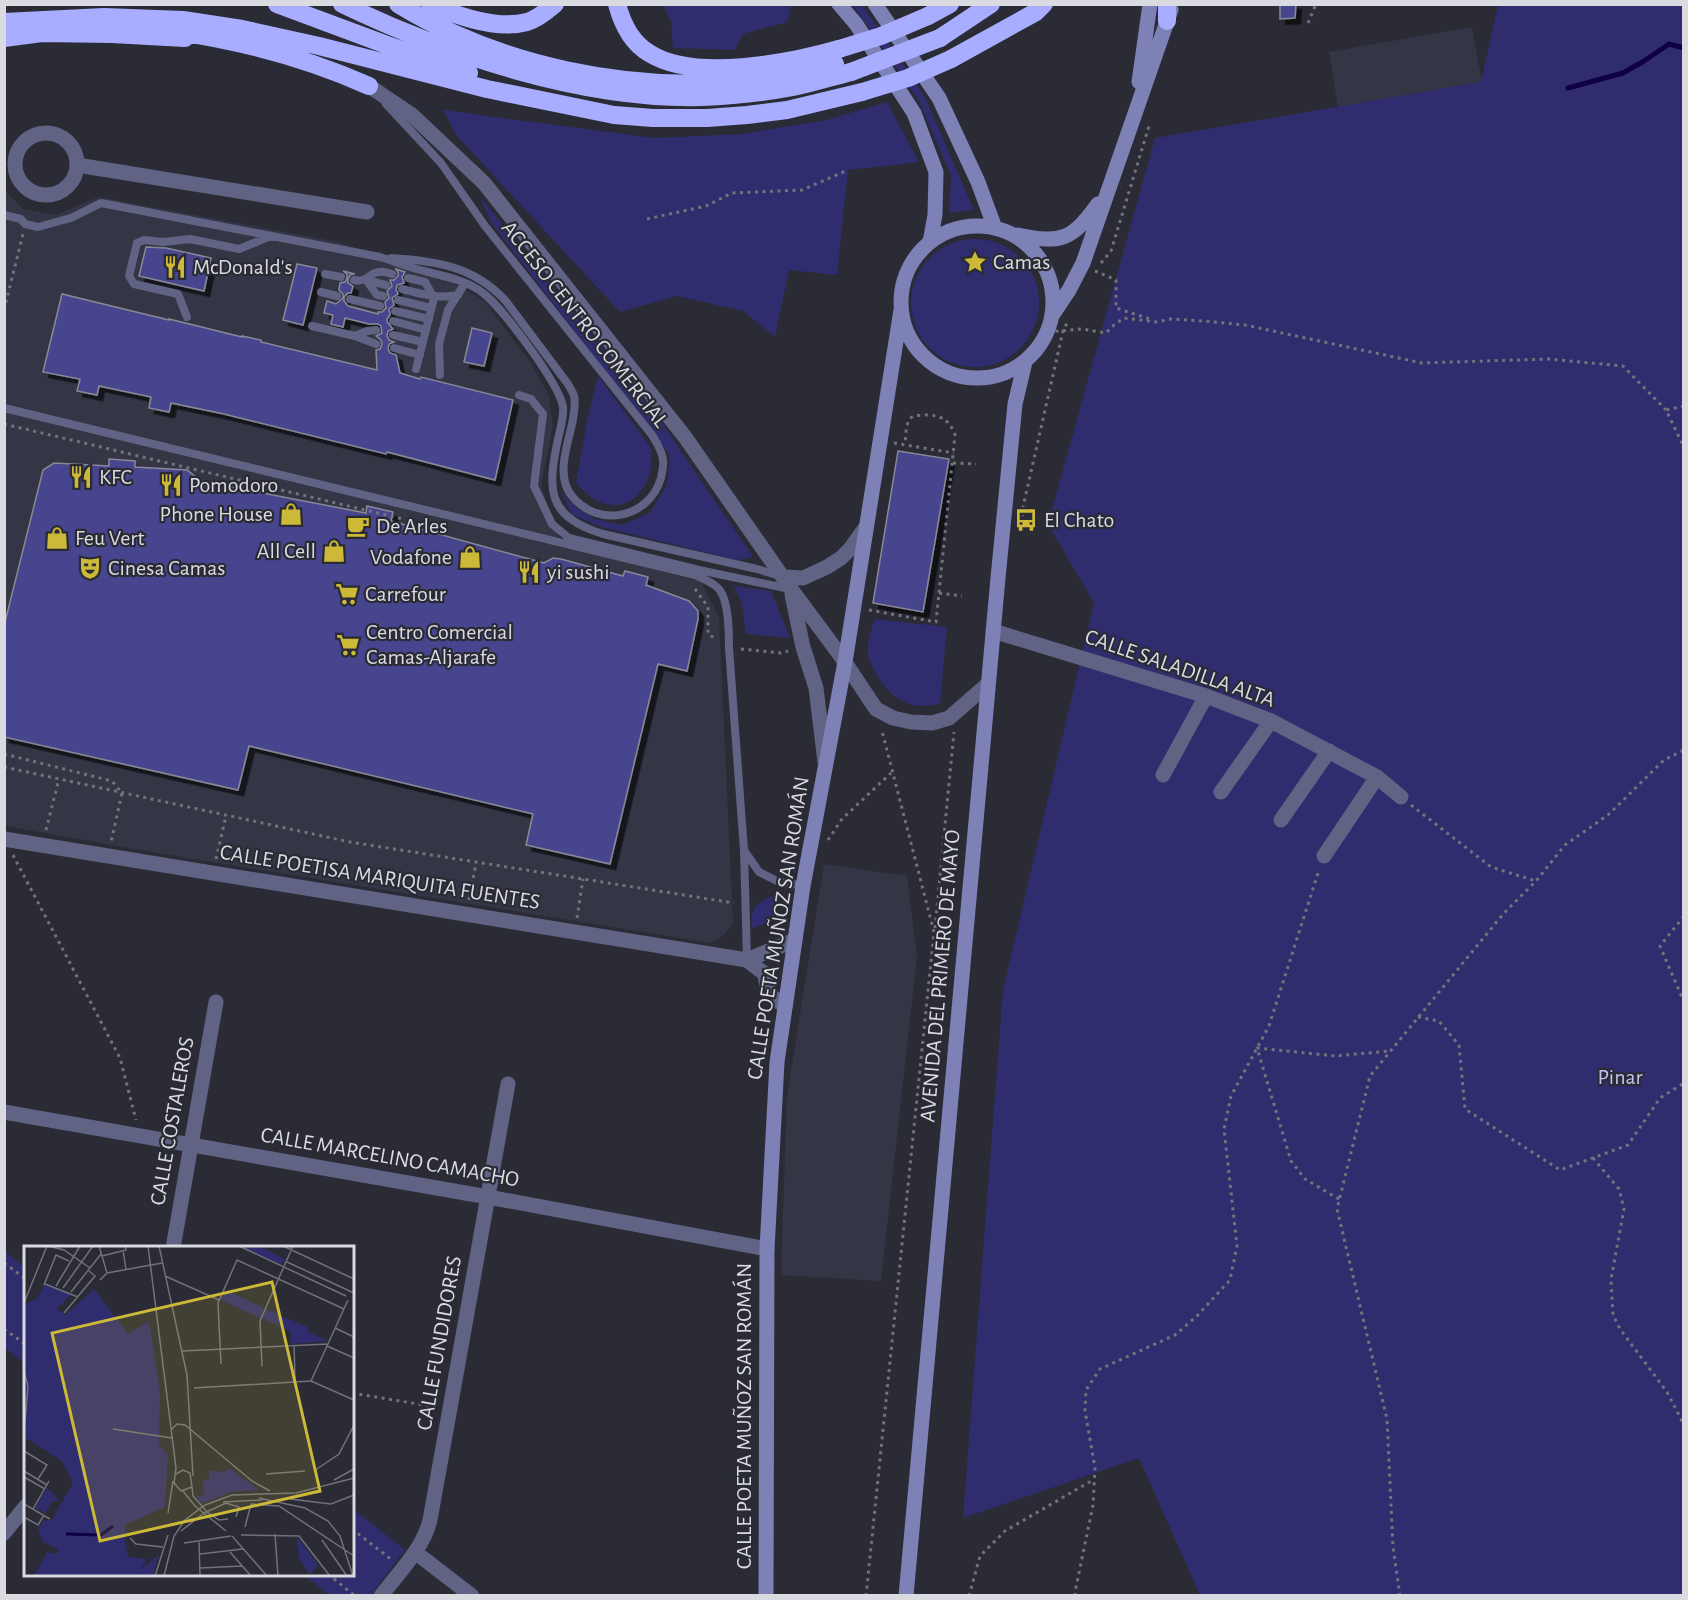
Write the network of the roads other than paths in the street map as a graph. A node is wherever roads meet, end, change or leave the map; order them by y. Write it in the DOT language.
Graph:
graph roads {
  1 [pos="277,4"];
  2 [pos="342,4"];
  3 [pos="398,4"];
  4 [pos="430,4"];
  5 [pos="555,4"];
  6 [pos="617,4"];
  7 [pos="839,4"];
  8 [pos="875,4"];
  9 [pos="950,4"];
  10 [pos="984,4"];
  11 [pos="991,4"];
  12 [pos="1044,4"];
  13 [pos="1150,4"];
  14 [pos="1169,10"];
  15 [pos="4,12"];
  16 [pos="183,20"];
  17 [pos="14,21"];
  18 [pos="934,27"];
  19 [pos="4,38"];
  20 [pos="257,48"];
  21 [pos="845,61"];
  22 [pos="369,86"];
  23 [pos="1133,114"];
  24 [pos="614,115"];
  25 [pos="10,156"];
  26 [pos="77,165"];
  27 [pos="1107,192"];
  28 [pos="367,212"];
  29 [pos="4,215"];
  30 [pos="995,228"];
  31 [pos="1010,234"];
  32 [pos="272,236"];
  33 [pos="930,242"];
  34 [pos="380,257"];
  35 [pos="325,274"];
  36 [pos="392,274"];
  37 [pos="341,277"];
  38 [pos="408,278"];
  39 [pos="354,280"];
  40 [pos="366,280"];
  41 [pos="465,283"];
  42 [pos="386,285"];
  43 [pos="402,289"];
  44 [pos="321,292"];
  45 [pos="458,295"];
  46 [pos="337,296"];
  47 [pos="383,296"];
  48 [pos="434,298"];
  49 [pos="350,299"];
  50 [pos="398,300"];
  51 [pos="360,302"];
  52 [pos="380,306"];
  53 [pos="431,308"];
  54 [pos="901,310"];
  55 [pos="395,311"];
  56 [pos="372,312"];
  57 [pos="1053,314"];
  58 [pos="187,317"];
  59 [pos="429,319"];
  60 [pos="393,321"];
  61 [pos="312,326"];
  62 [pos="376,330"];
  63 [pos="426,330"];
  64 [pos="393,335"];
  65 [pos="355,336"];
  66 [pos="423,342"];
  67 [pos="376,344"];
  68 [pos="394,348"];
  69 [pos="420,355"];
  70 [pos="1025,362"];
  71 [pos="416,369"];
  72 [pos="440,375"];
  73 [pos="519,395"];
  74 [pos="4,408"];
  75 [pos="865,528"];
  76 [pos="787,583"];
  77 [pos="993,631"];
  78 [pos="845,662"];
  79 [pos="988,684"];
  80 [pos="1206,696"];
  81 [pos="1271,721"];
  82 [pos="1329,751"];
  83 [pos="825,768"];
  84 [pos="1163,775"];
  85 [pos="1377,777"];
  86 [pos="1221,792"];
  87 [pos="1401,797"];
  88 [pos="1281,819"];
  89 [pos="6,839"];
  90 [pos="744,850"];
  91 [pos="1324,856"];
  92 [pos="803,886"];
  93 [pos="795,940"];
  94 [pos="747,960"];
  95 [pos="216,1002"];
  96 [pos="784,1006"];
  97 [pos="508,1084"];
  98 [pos="4,1112"];
  99 [pos="191,1146"];
  100 [pos="488,1197"];
  101 [pos="173,1246"];
  102 [pos="767,1249"];
  103 [pos="24,1508"];
  104 [pos="4,1533"];
  105 [pos="415,1552"];
  106 [pos="381,1596"];
  107 [pos="472,1596"];
  108 [pos="766,1596"];
  109 [pos="906,1596"];
  1 -- 24 [label="highway"];
  2 -- 21 [label="highway"];
  3 -- 21 [label="highway"];
  4 -- 5 [label="highway"];
  6 -- 21 [label="highway"];
  7 -- 33 [label="main road"];
  8 -- 30 [label="main road"];
  9 -- 18 [label="highway"];
  10 -- 18 [label="highway"];
  11 -- 18 [label="highway"];
  12 -- 24 [label="highway, bridge"];
  13 -- 23 [label="main road"];
  14 -- 23 [label="main road"];
  15 -- 16 [label="highway"];
  16 -- 17 [label="highway"];
  16 -- 24 [label="highway"];
  17 -- 20 [label="highway"];
  18 -- 21 [label="highway"];
  19 -- 20 [label="highway"];
  20 -- 22 [label="highway"];
  22 -- 34 [label="lane, ACCESO CENTRO COMERCIAL"];
  22 -- 76 [label="street"];
  23 -- 27 [label="main road"];
  25 -- 26 [label="street"];
  25 -- 26 [label="street"];
  26 -- 28 [label="street"];
  27 -- 31 [label="main road"];
  27 -- 57 [label="main road"];
  29 -- 32 [label="lane"];
  30 -- 31 [label="main road"];
  30 -- 33 [label="main road"];
  31 -- 57 [label="main road"];
  32 -- 34 [label="lane"];
  32 -- 58 [label="lane"];
  33 -- 54 [label="main road"];
  34 -- 41 [label="lane"];
  35 -- 37 [label="lane"];
  36 -- 40 [label="lane"];
  38 -- 48 [label="lane"];
  39 -- 40 [label="lane"];
  40 -- 42 [label="lane"];
  40 -- 47 [label="lane"];
  41 -- 45 [label="lane"];
  41 -- 76 [label="lane"];
  43 -- 48 [label="lane"];
  44 -- 46 [label="lane"];
  45 -- 48 [label="lane"];
  45 -- 72 [label="lane"];
  48 -- 53 [label="lane"];
  49 -- 51 [label="lane"];
  50 -- 53 [label="lane"];
  51 -- 52 [label="lane"];
  51 -- 56 [label="lane"];
  53 -- 59 [label="lane"];
  54 -- 70 [label="main road"];
  54 -- 75 [label="main road, CALLE POETA MUÑOZ SAN ROMÁN"];
  55 -- 59 [label="lane"];
  57 -- 70 [label="main road"];
  59 -- 63 [label="lane"];
  60 -- 63 [label="lane"];
  61 -- 65 [label="lane"];
  62 -- 65 [label="lane"];
  63 -- 66 [label="lane"];
  64 -- 66 [label="lane"];
  65 -- 67 [label="lane"];
  66 -- 69 [label="lane"];
  68 -- 69 [label="lane"];
  69 -- 71 [label="lane"];
  70 -- 77 [label="main road, AVENIDA DEL PRIMERO DE MAYO"];
  73 -- 76 [label="lane"];
  74 -- 90 [label="lane"];
  75 -- 76 [label="street"];
  75 -- 78 [label="main road, CALLE POETA MUÑOZ SAN ROMÁN"];
  76 -- 78 [label="street"];
  76 -- 83 [label="street"];
  77 -- 79 [label="main road, AVENIDA DEL PRIMERO DE MAYO"];
  77 -- 80 [label="street, CALLE SALADILLA ALTA"];
  78 -- 79 [label="street"];
  78 -- 83 [label="main road, CALLE POETA MUÑOZ SAN ROMÁN"];
  79 -- 109 [label="main road, AVENIDA DEL PRIMERO DE MAYO"];
  80 -- 81 [label="street, CALLE SALADILLA ALTA"];
  80 -- 84 [label="street"];
  81 -- 82 [label="street, CALLE SALADILLA ALTA"];
  81 -- 86 [label="street"];
  82 -- 85 [label="street, CALLE SALADILLA ALTA"];
  82 -- 88 [label="street"];
  83 -- 92 [label="main road, CALLE POETA MUÑOZ SAN ROMÁN"];
  85 -- 87 [label="street, CALLE SALADILLA ALTA"];
  85 -- 91 [label="street"];
  89 -- 94 [label="street, CALLE POETISA MARIQUITA FUENTES"];
  90 -- 92 [label="lane"];
  90 -- 94 [label="lane"];
  92 -- 93 [label="main road, CALLE POETA MUÑOZ SAN ROMÁN"];
  93 -- 94 [label="street"];
  93 -- 96 [label="main road, CALLE POETA MUÑOZ SAN ROMÁN"];
  94 -- 96 [label="street"];
  95 -- 99 [label="street, CALLE COSTALEROS"];
  96 -- 102 [label="main road, CALLE POETA MUÑOZ SAN ROMÁN"];
  97 -- 100 [label="street, CALLE FUNDIDORES"];
  98 -- 99 [label="street, CALLE MARCELINO CAMACHO"];
  99 -- 100 [label="street, CALLE MARCELINO CAMACHO"];
  99 -- 101 [label="street, CALLE COSTALEROS"];
  100 -- 102 [label="street, CALLE MARCELINO CAMACHO"];
  100 -- 105 [label="street, CALLE FUNDIDORES"];
  102 -- 108 [label="main road, CALLE POETA MUÑOZ SAN ROMÁN"];
  103 -- 104 [label="street"];
  105 -- 106 [label="street, CALLE FUNDIDORES"];
  105 -- 107 [label="street"];
}
